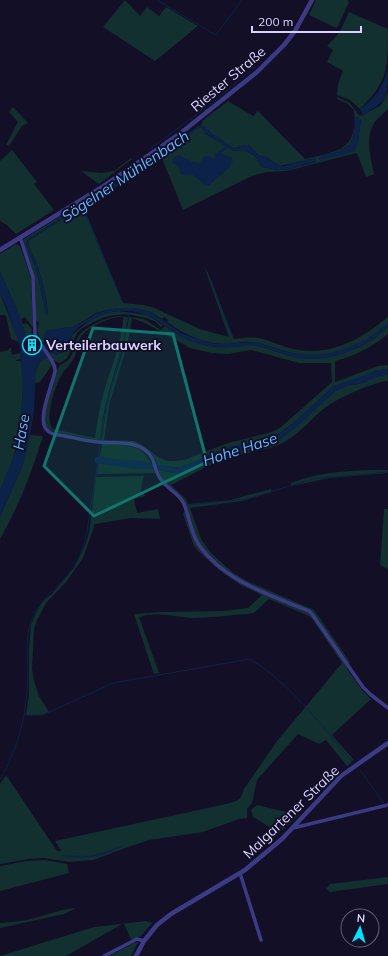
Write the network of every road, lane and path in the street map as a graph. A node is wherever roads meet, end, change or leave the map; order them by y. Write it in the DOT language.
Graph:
graph roads {
  1 [pos="312,0"];
  2 [pos="20,237"];
  3 [pos="0,250"];
  4 [pos="388,708"];
  5 [pos="388,743"];
  6 [pos="386,806"];
  7 [pos="293,828"];
  8 [pos="240,874"];
  9 [pos="261,940"];
  10 [pos="144,941"];
  11 [pos="104,956"];
  12 [pos="136,956"];
  1 -- 2 [label="street, Riester Straße"];
  2 -- 3 [label="street, Riester Straße"];
  2 -- 4 [label="street"];
  5 -- 7 [label="street, Malgartener Straße"];
  6 -- 7 [label="street"];
  7 -- 8 [label="street, Malgartener Straße"];
  8 -- 9 [label="street"];
  8 -- 10 [label="street, Malgartener Straße"];
  10 -- 11 [label="street"];
  10 -- 12 [label="street, Malgartener Straße"];
}
